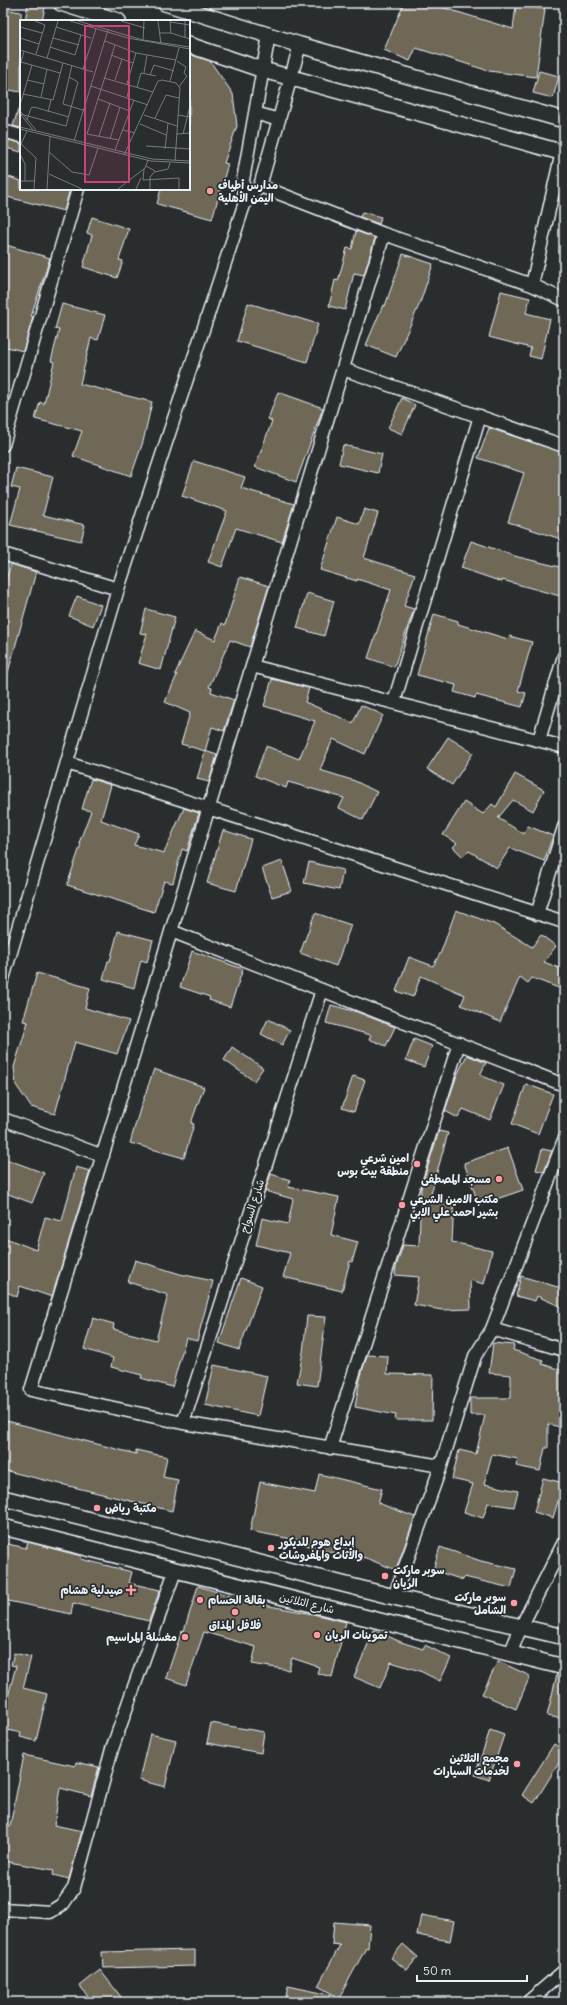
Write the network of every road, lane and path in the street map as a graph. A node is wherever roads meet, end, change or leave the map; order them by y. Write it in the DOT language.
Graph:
graph roads {
  1 [pos="61,3"];
  2 [pos="165,3"];
  3 [pos="115,20"];
  4 [pos="269,35"];
  5 [pos="190,45"];
  6 [pos="300,45"];
  7 [pos="263,70"];
  8 [pos="291,78"];
  9 [pos="255,113"];
  10 [pos="279,120"];
  11 [pos="564,120"];
  12 [pos="3,131"];
  13 [pos="20,136"];
  14 [pos="563,152"];
  15 [pos="260,186"];
  16 [pos="78,190"];
  17 [pos="244,205"];
  18 [pos="384,234"];
  19 [pos="532,285"];
  20 [pos="564,300"];
  21 [pos="343,369"];
  22 [pos="480,416"];
  23 [pos="3,444"];
  24 [pos="564,446"];
  25 [pos="3,554"];
  26 [pos="118,589"];
  27 [pos="564,656"];
  28 [pos="252,666"];
  29 [pos="394,702"];
  30 [pos="539,740"];
  31 [pos="564,747"];
  32 [pos="67,763"];
  33 [pos="209,807"];
  34 [pos="564,827"];
  35 [pos="537,914"];
  36 [pos="564,922"];
  37 [pos="171,931"];
  38 [pos="3,979"];
  39 [pos="322,990"];
  40 [pos="459,1043"];
  41 [pos="564,1084"];
  42 [pos="3,1119"];
  43 [pos="564,1140"];
  44 [pos="103,1156"];
  45 [pos="492,1330"];
  46 [pos="564,1350"];
  47 [pos="183,1422"];
  48 [pos="330,1448"];
  49 [pos="441,1466"];
  50 [pos="3,1498"];
  51 [pos="3,1528"];
  52 [pos="564,1542"];
  53 [pos="175,1571"];
  54 [pos="394,1597"];
  55 [pos="521,1627"];
  56 [pos="564,1637"];
  57 [pos="510,1654"];
  58 [pos="564,1667"];
  59 [pos="3,1909"];
  60 [pos="564,1971"];
  61 [pos="528,2002"];
  1 -- 3 [label="street"];
  2 -- 4 [label="street"];
  4 -- 6 [label="street"];
  4 -- 7 [label="street"];
  5 -- 7 [label="street"];
  6 -- 8 [label="street"];
  6 -- 11 [label="street"];
  7 -- 8 [label="street"];
  7 -- 9 [label="street"];
  8 -- 10 [label="street"];
  8 -- 14 [label="street"];
  9 -- 10 [label="street"];
  9 -- 17 [label="street"];
  10 -- 15 [label="street"];
  12 -- 13 [label="street"];
  14 -- 19 [label="street"];
  15 -- 17 [label="street"];
  15 -- 18 [label="street"];
  16 -- 23 [label="street"];
  17 -- 26 [label="street"];
  18 -- 19 [label="street"];
  18 -- 21 [label="street"];
  19 -- 20 [label="street"];
  21 -- 22 [label="street"];
  21 -- 28 [label="street"];
  22 -- 24 [label="street"];
  22 -- 29 [label="street"];
  25 -- 26 [label="street"];
  26 -- 32 [label="street"];
  27 -- 30 [label="street"];
  28 -- 29 [label="street"];
  28 -- 33 [label="street"];
  29 -- 30 [label="street"];
  30 -- 31 [label="street"];
  32 -- 33 [label="street"];
  32 -- 38 [label="street"];
  33 -- 35 [label="street"];
  33 -- 37 [label="street"];
  34 -- 35 [label="street"];
  35 -- 36 [label="street"];
  37 -- 39 [label="street"];
  37 -- 44 [label="street"];
  39 -- 40 [label="street"];
  39 -- 47 [label="street, شارع السواح"];
  40 -- 41 [label="street"];
  40 -- 48 [label="street"];
  42 -- 44 [label="street"];
  43 -- 45 [label="street"];
  44 -- 47 [label="street"];
  45 -- 46 [label="street"];
  45 -- 49 [label="street"];
  47 -- 48 [label="street"];
  48 -- 49 [label="street"];
  49 -- 54 [label="street"];
  50 -- 54 [label="street"];
  51 -- 53 [label="street, شارع الثلاثين"];
  52 -- 55 [label="street"];
  53 -- 57 [label="street, شارع الثلاثين"];
  53 -- 59 [label="street"];
  54 -- 55 [label="street"];
  55 -- 56 [label="street"];
  55 -- 57 [label="street"];
  57 -- 58 [label="street, شارع الثلاثين"];
  60 -- 61 [label="street"];
}
